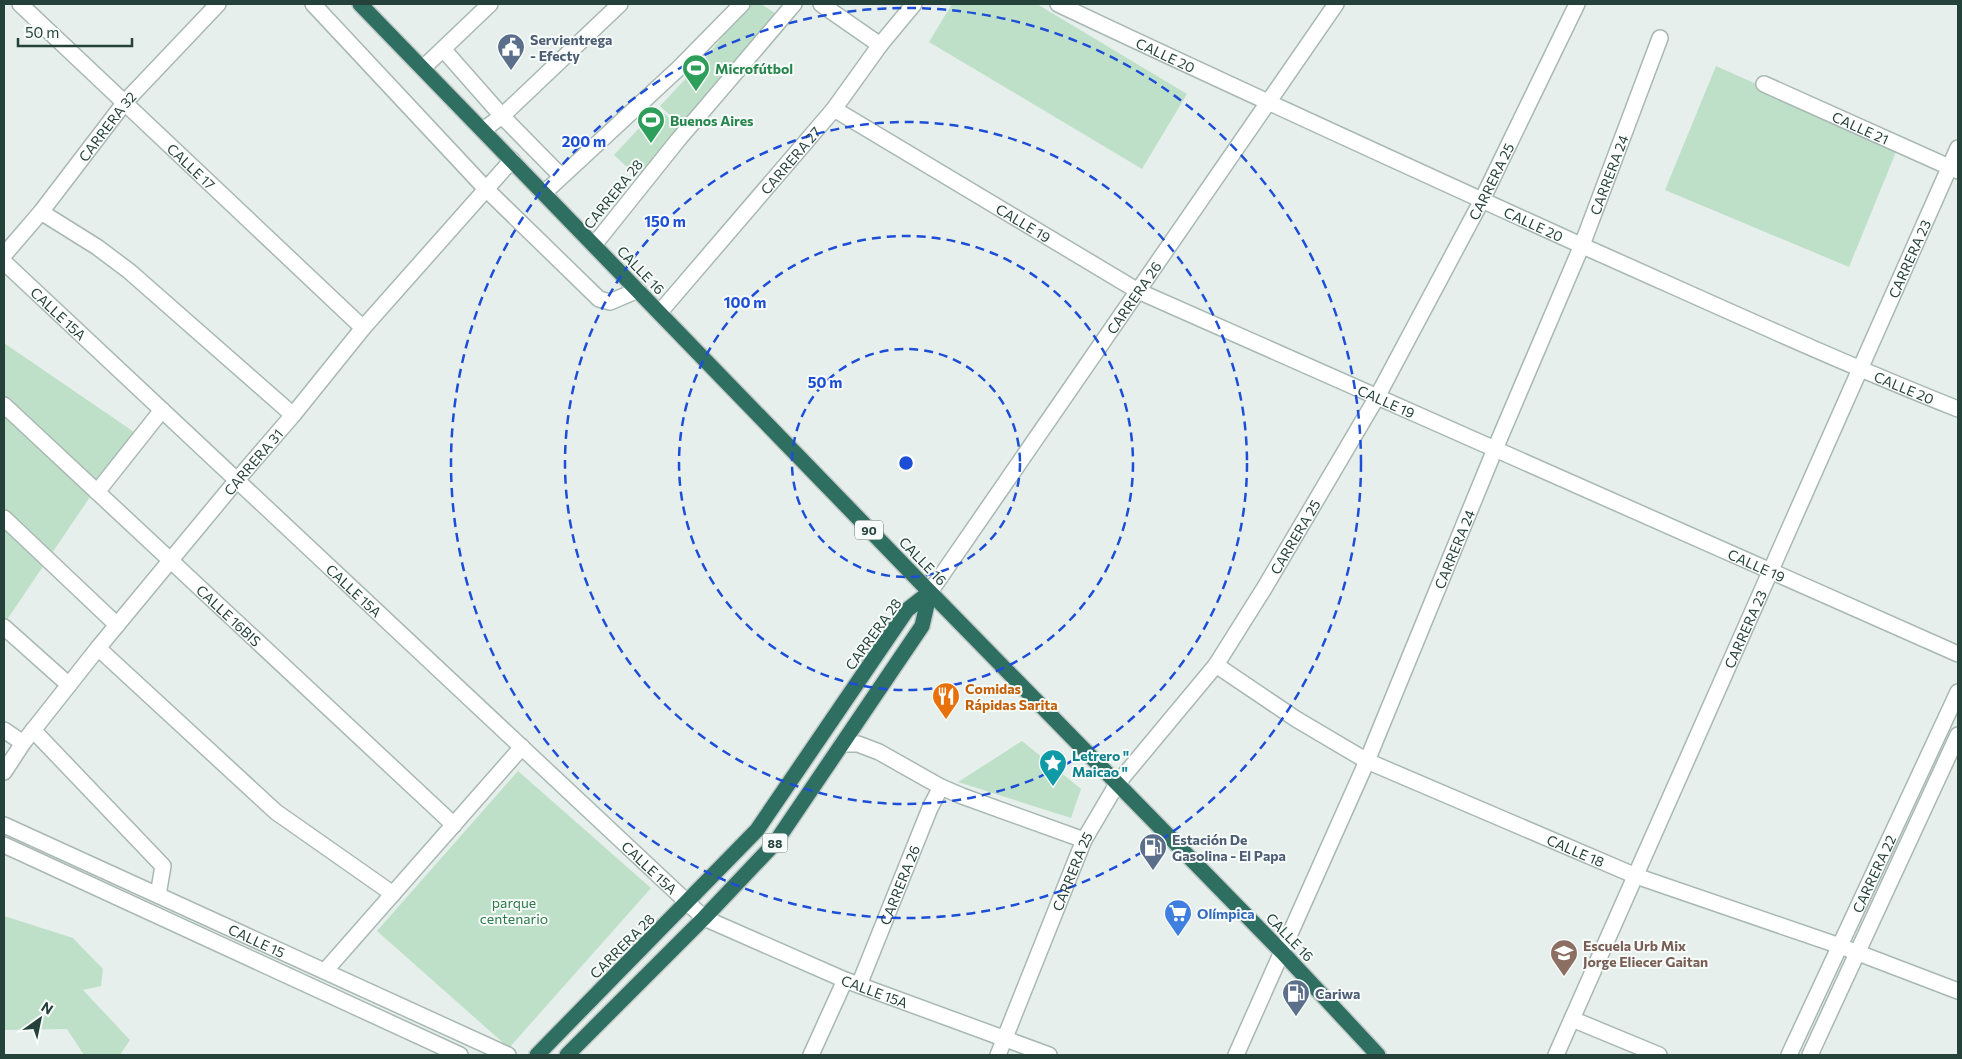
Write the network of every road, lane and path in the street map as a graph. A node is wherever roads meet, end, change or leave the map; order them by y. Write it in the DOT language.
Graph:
graph roads {
  1 [pos="20,4"];
  2 [pos="218,4"];
  3 [pos="313,4"];
  4 [pos="360,4"];
  5 [pos="490,4"];
  6 [pos="620,4"];
  7 [pos="742,4"];
  8 [pos="794,4"];
  9 [pos="821,4"];
  10 [pos="914,4"];
  11 [pos="1058,4"];
  12 [pos="1336,4"];
  13 [pos="1577,4"];
  14 [pos="1660,38"];
  15 [pos="880,45"];
  16 [pos="443,49"];
  17 [pos="423,68"];
  18 [pos="1764,84"];
  19 [pos="124,102"];
  20 [pos="1268,103"];
  21 [pos="834,109"];
  22 [pos="502,116"];
  23 [pos="483,130"];
  24 [pos="1958,148"];
  25 [pos="512,160"];
  26 [pos="1954,169"];
  27 [pos="561,176"];
  28 [pos="486,189"];
  29 [pos="544,193"];
  30 [pos="1482,200"];
  31 [pos="41,212"];
  32 [pos="594,244"];
  33 [pos="1582,245"];
  34 [pos="4,255"];
  35 [pos="4,262"];
  36 [pos="638,290"];
  37 [pos="1138,291"];
  38 [pos="660,312"];
  39 [pos="363,328"];
  40 [pos="1860,370"];
  41 [pos="1378,397"];
  42 [pos="4,405"];
  43 [pos="1958,409"];
  44 [pos="162,410"];
  45 [pos="293,415"];
  46 [pos="1494,449"];
  47 [pos="237,480"];
  48 [pos="97,492"];
  49 [pos="4,518"];
  50 [pos="171,561"];
  51 [pos="1771,571"];
  52 [pos="930,592"];
  53 [pos="117,625"];
  54 [pos="4,627"];
  55 [pos="98,648"];
  56 [pos="1958,654"];
  57 [pos="1216,665"];
  58 [pos="69,685"];
  59 [pos="1958,692"];
  60 [pos="4,730"];
  61 [pos="33,730"];
  62 [pos="1958,735"];
  63 [pos="23,743"];
  64 [pos="842,744"];
  65 [pos="522,747"];
  66 [pos="1367,761"];
  67 [pos="4,772"];
  68 [pos="1118,784"];
  69 [pos="941,787"];
  70 [pos="4,825"];
  71 [pos="454,825"];
  72 [pos="1084,840"];
  73 [pos="4,845"];
  74 [pos="1636,876"];
  75 [pos="394,894"];
  76 [pos="158,895"];
  77 [pos="688,902"];
  78 [pos="704,918"];
  79 [pos="1840,946"];
  80 [pos="1282,952"];
  81 [pos="1858,953"];
  82 [pos="325,972"];
  83 [pos="852,983"];
  84 [pos="1958,991"];
  85 [pos="1572,1019"];
  86 [pos="1005,1038"];
  87 [pos="460,1055"];
  88 [pos="508,1055"];
  89 [pos="537,1055"];
  90 [pos="567,1055"];
  91 [pos="811,1055"];
  92 [pos="998,1055"];
  93 [pos="1049,1055"];
  94 [pos="1236,1055"];
  95 [pos="1378,1055"];
  96 [pos="1556,1055"];
  97 [pos="1658,1055"];
  98 [pos="1789,1055"];
  99 [pos="1810,1055"];
  1 -- 19 [label="street, CALLE 17"];
  2 -- 19 [label="street, CARRERA 32"];
  3 -- 28 [label="street"];
  4 -- 17 [label="highway, CALLE 16 / 90"];
  5 -- 16 [label="street"];
  6 -- 22 [label="street"];
  7 -- 27 [label="street"];
  8 -- 32 [label="street, CARRERA 28"];
  9 -- 15 [label="street"];
  10 -- 15 [label="street, CARRERA 27"];
  11 -- 20 [label="street, CALLE 20"];
  12 -- 20 [label="street, CARRERA 26"];
  13 -- 30 [label="street, CARRERA 25"];
  14 -- 33 [label="street, CARRERA 24"];
  15 -- 21 [label="street, CARRERA 27"];
  16 -- 17 [label="street"];
  16 -- 22 [label="street"];
  17 -- 23 [label="highway, CALLE 16 / 90"];
  18 -- 26 [label="street, CALLE 21"];
  19 -- 31 [label="street, CARRERA 32"];
  19 -- 39 [label="street, CALLE 17"];
  20 -- 30 [label="street, CALLE 20"];
  20 -- 37 [label="street, CARRERA 26"];
  21 -- 37 [label="street, CALLE 19"];
  21 -- 38 [label="street, CARRERA 27"];
  22 -- 23 [label="street"];
  22 -- 27 [label="street"];
  23 -- 25 [label="highway, CALLE 16 / 90"];
  24 -- 26 [label="street, CARRERA 23"];
  25 -- 28 [label="street, CARRERA 31"];
  25 -- 29 [label="highway, CALLE 16 / 90"];
  26 -- 40 [label="street, CARRERA 23"];
  27 -- 29 [label="street"];
  28 -- 36 [label="street"];
  28 -- 39 [label="street, CARRERA 31"];
  29 -- 32 [label="highway, CALLE 16 / 90"];
  30 -- 33 [label="street, CALLE 20"];
  30 -- 41 [label="street, CARRERA 25"];
  31 -- 34 [label="street, CARRERA 32"];
  31 -- 45 [label="street"];
  32 -- 36 [label="highway, CALLE 16 / 90"];
  33 -- 40 [label="street, CALLE 20"];
  33 -- 46 [label="street, CARRERA 24"];
  35 -- 44 [label="street, CALLE 15A"];
  36 -- 38 [label="highway, CALLE 16 / 90"];
  37 -- 41 [label="street, CALLE 19"];
  37 -- 52 [label="street, CARRERA 26"];
  38 -- 52 [label="highway, CALLE 16 / 90"];
  39 -- 45 [label="street, CARRERA 31"];
  40 -- 43 [label="street, CALLE 20"];
  40 -- 51 [label="street, CARRERA 23"];
  41 -- 46 [label="street, CALLE 19"];
  41 -- 57 [label="street, CARRERA 25"];
  42 -- 48 [label="street, CALLE 16BIS"];
  44 -- 47 [label="street, CALLE 15A"];
  44 -- 48 [label="street"];
  45 -- 47 [label="street, CARRERA 31"];
  46 -- 51 [label="street, CALLE 19"];
  46 -- 66 [label="street, CARRERA 24"];
  47 -- 50 [label="street, CARRERA 31"];
  47 -- 65 [label="street, CALLE 15A"];
  48 -- 50 [label="street, CALLE 16BIS"];
  49 -- 53 [label="street"];
  50 -- 53 [label="street, CARRERA 31"];
  50 -- 71 [label="street, CALLE 16BIS"];
  51 -- 56 [label="street, CALLE 19"];
  51 -- 74 [label="street, CARRERA 23"];
  52 -- 64 [label="highway, 88"];
  52 -- 68 [label="highway, CALLE 16 / 90"];
  52 -- 77 [label="highway, CARRERA 28 / 88"];
  53 -- 55 [label="street, CARRERA 31"];
  54 -- 58 [label="street"];
  55 -- 58 [label="street, CARRERA 31"];
  55 -- 75 [label="street"];
  57 -- 66 [label="street, CALLE 18"];
  57 -- 68 [label="street, CARRERA 25"];
  58 -- 61 [label="street, CARRERA 31"];
  59 -- 79 [label="street, CARRERA 22"];
  60 -- 63 [label="street"];
  61 -- 63 [label="street, CARRERA 31"];
  61 -- 76 [label="street"];
  62 -- 81 [label="street, CARRERA 22"];
  63 -- 67 [label="street, CARRERA 31"];
  64 -- 69 [label="street"];
  64 -- 78 [label="highway, 88"];
  65 -- 71 [label="street"];
  65 -- 77 [label="street, CALLE 15A"];
  66 -- 74 [label="street, CALLE 18"];
  66 -- 80 [label="street, CARRERA 24"];
  68 -- 72 [label="street, CARRERA 25"];
  68 -- 80 [label="highway, CALLE 16 / 90"];
  69 -- 72 [label="street"];
  69 -- 83 [label="street, CARRERA 26"];
  70 -- 76 [label="street, CALLE 15"];
  71 -- 75 [label="street"];
  72 -- 86 [label="street, CARRERA 25"];
  73 -- 87 [label="street, CALLE 15"];
  74 -- 79 [label="street, CALLE 18"];
  74 -- 85 [label="street, CARRERA 23"];
  75 -- 82 [label="street"];
  76 -- 82 [label="street, CALLE 15"];
  77 -- 78 [label="street, CALLE 15A"];
  77 -- 89 [label="highway, CARRERA 28 / 88"];
  78 -- 83 [label="street, CALLE 15A"];
  78 -- 90 [label="highway, 88"];
  79 -- 81 [label="street, CALLE 18"];
  79 -- 98 [label="street, CARRERA 22"];
  80 -- 94 [label="street, CARRERA 24"];
  80 -- 95 [label="highway, CALLE 16 / 90"];
  81 -- 84 [label="street, CALLE 18"];
  81 -- 99 [label="street, CARRERA 22"];
  82 -- 88 [label="street, CALLE 15"];
  83 -- 86 [label="street, CALLE 15A"];
  83 -- 91 [label="street, CARRERA 26"];
  85 -- 96 [label="street, CARRERA 23"];
  85 -- 97 [label="street"];
  86 -- 92 [label="street, CARRERA 25"];
  86 -- 93 [label="street, CALLE 15A"];
}
